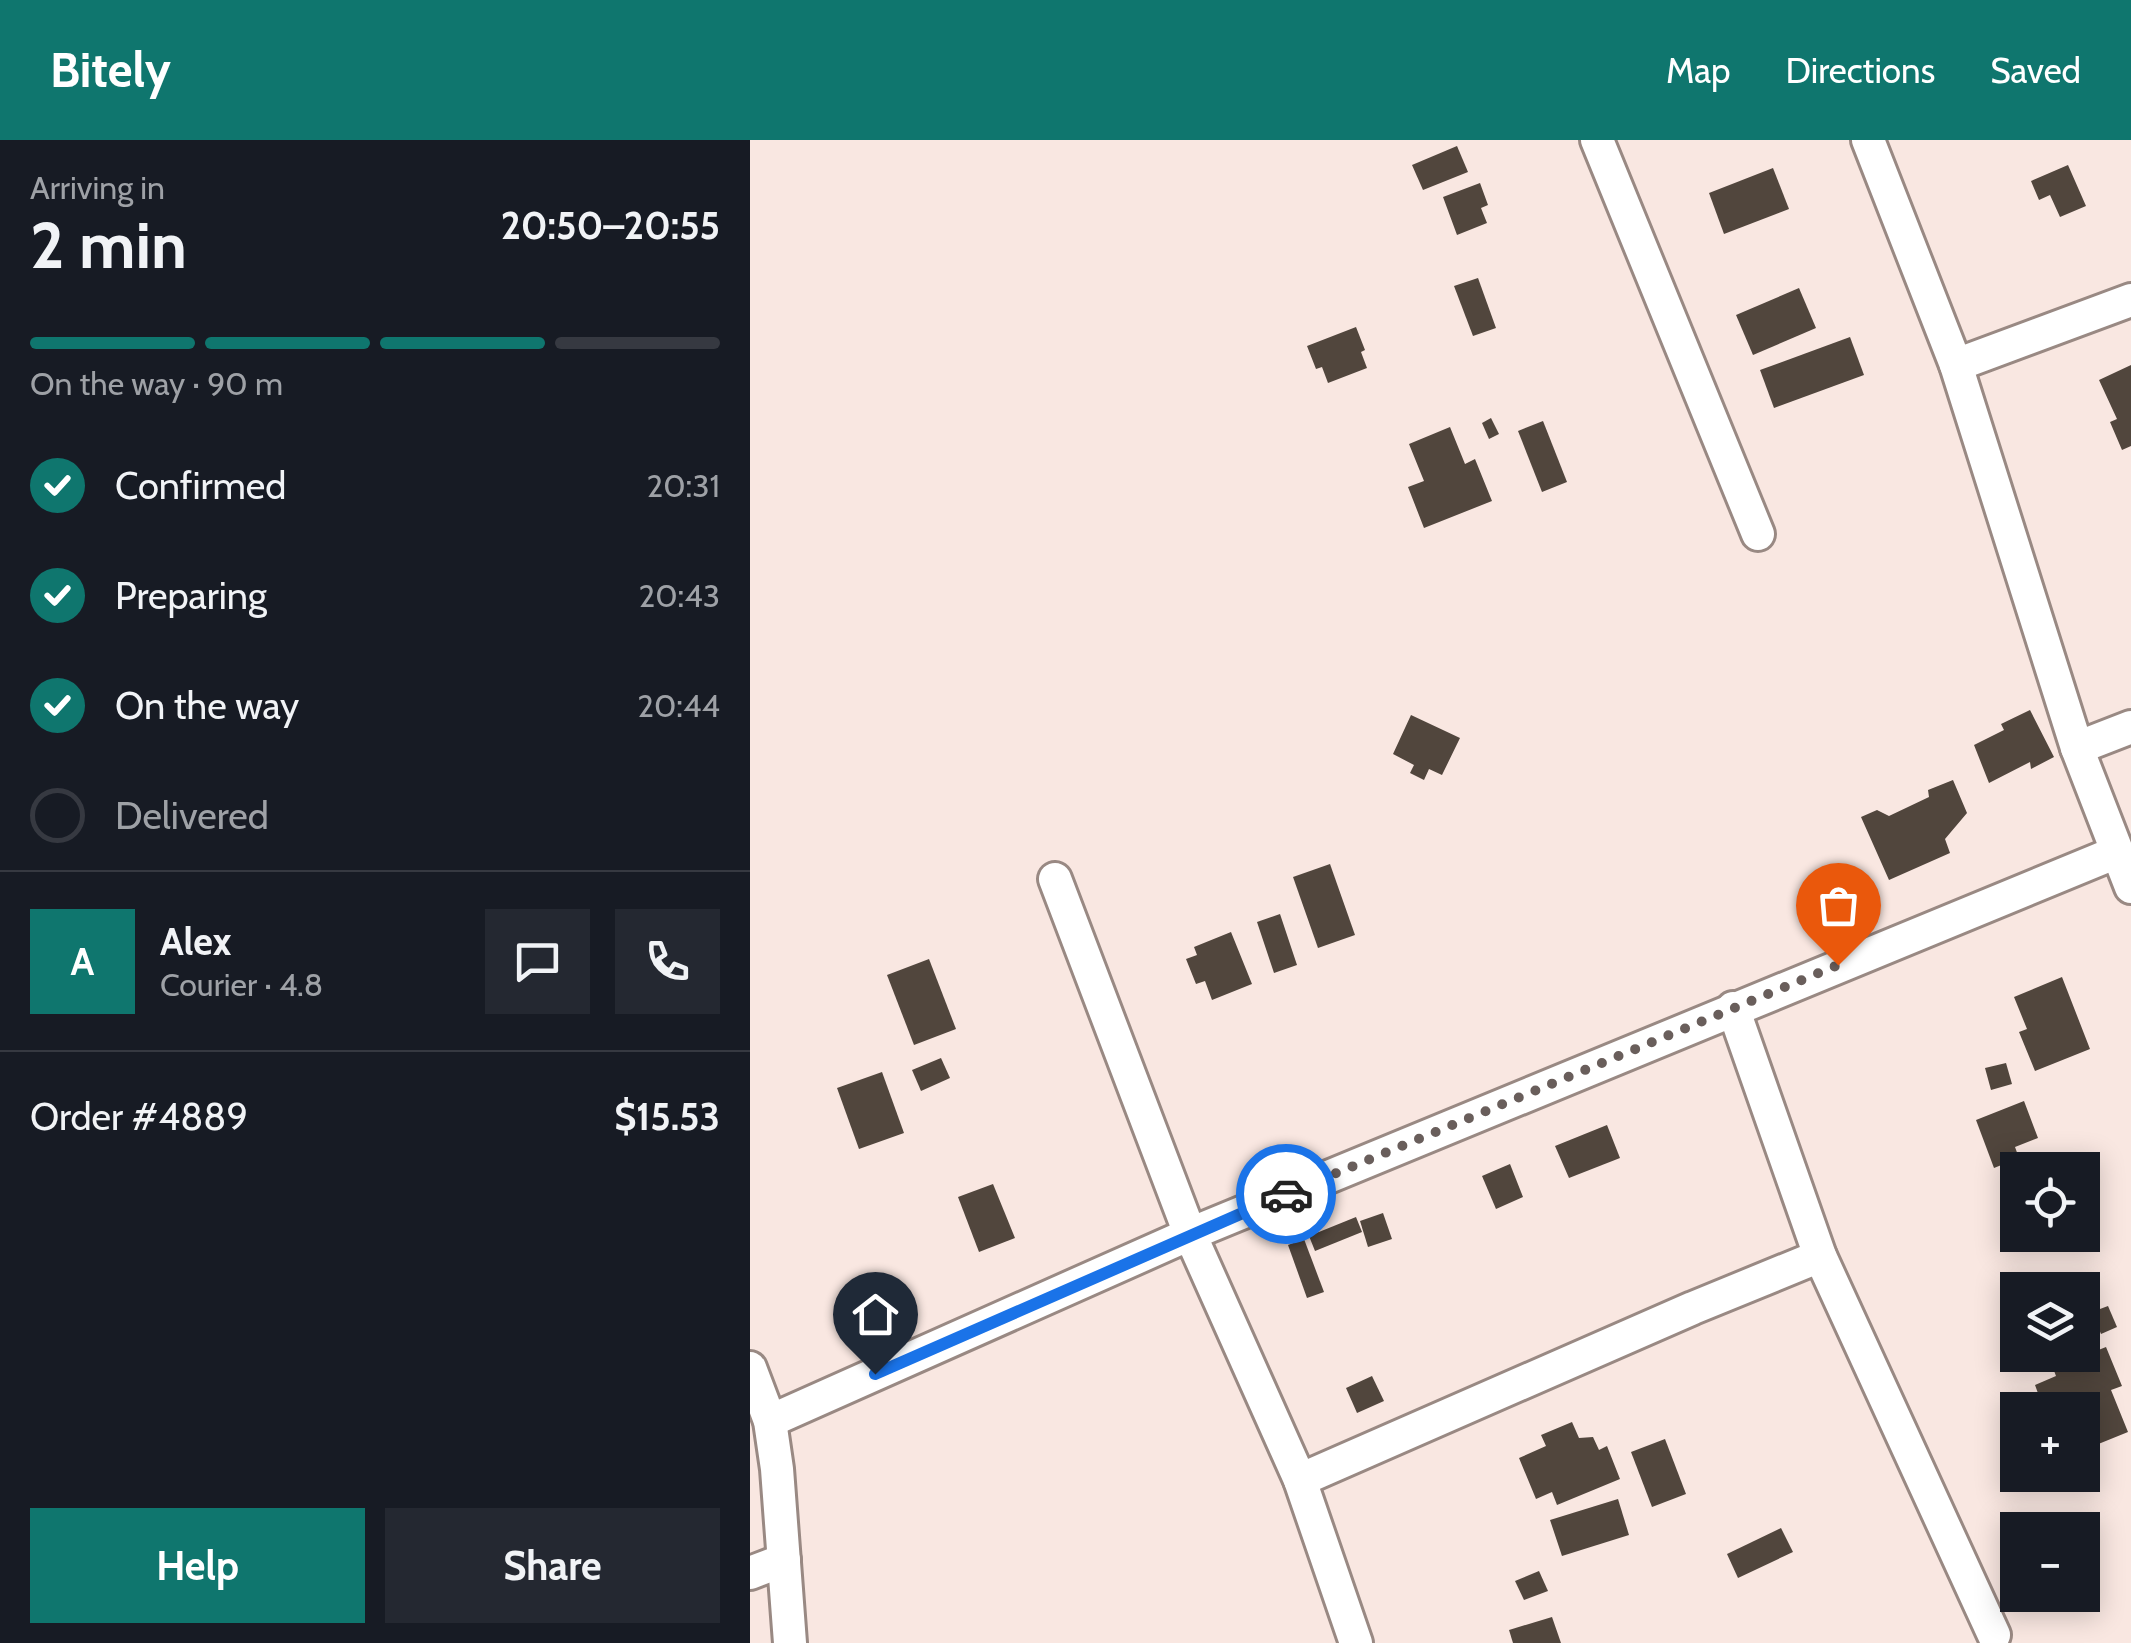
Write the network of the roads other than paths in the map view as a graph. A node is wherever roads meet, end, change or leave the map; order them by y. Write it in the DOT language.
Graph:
graph roads {
  1 [pos="1597,140"];
  2 [pos="1868,140"];
  3 [pos="2131,300"];
  4 [pos="1956,366"];
  5 [pos="1758,534"];
  6 [pos="2131,728"];
  7 [pos="2077,748"];
  8 [pos="2117,852"];
  9 [pos="1055,879"];
  10 [pos="2131,887"];
  11 [pos="1733,1008"];
  12 [pos="1190,1234"];
  13 [pos="1820,1256"];
  14 [pos="750,1368"];
  15 [pos="770,1422"];
  16 [pos="1300,1480"];
  17 [pos="784,1560"];
  18 [pos="750,1574"];
  19 [pos="1993,1640"];
  20 [pos="790,1643"];
  21 [pos="1356,1643"];
  1 -- 5 [label="street"];
  2 -- 4 [label="street"];
  3 -- 4 [label="street"];
  4 -- 7 [label="street"];
  6 -- 7 [label="street"];
  7 -- 8 [label="street"];
  8 -- 10 [label="street"];
  8 -- 11 [label="street"];
  9 -- 12 [label="street"];
  11 -- 12 [label="street"];
  11 -- 13 [label="street"];
  12 -- 15 [label="street"];
  12 -- 16 [label="street"];
  13 -- 16 [label="street"];
  13 -- 19 [label="street"];
  14 -- 15 [label="street"];
  15 -- 17 [label="street"];
  16 -- 21 [label="street"];
  17 -- 18 [label="street"];
  17 -- 20 [label="street"];
}
